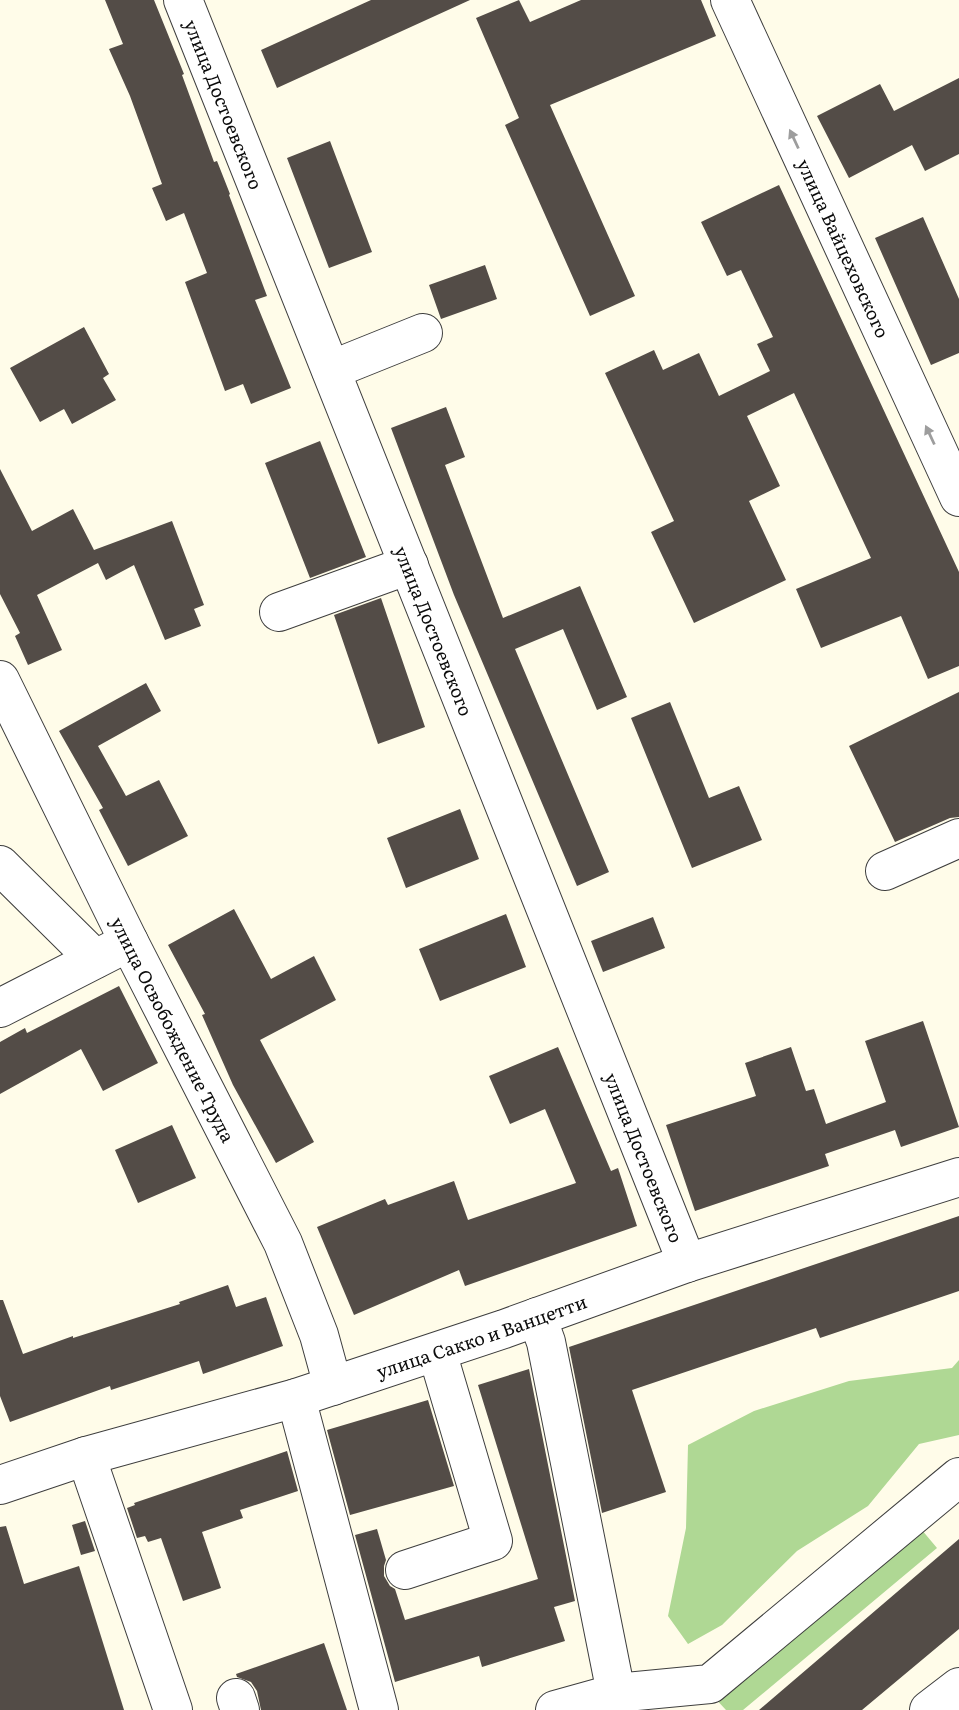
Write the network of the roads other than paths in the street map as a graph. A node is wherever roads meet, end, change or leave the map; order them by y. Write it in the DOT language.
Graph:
graph roads {
  1 [pos="183,0"];
  2 [pos="730,0"];
  3 [pos="423,333"];
  4 [pos="331,370"];
  5 [pos="959,497"];
  6 [pos="409,565"];
  7 [pos="279,612"];
  8 [pos="0,680"];
  9 [pos="959,838"];
  10 [pos="0,865"];
  11 [pos="885,871"];
  12 [pos="129,942"];
  13 [pos="95,959"];
  14 [pos="0,1008"];
  15 [pos="959,1177"];
  16 [pos="687,1263"];
  17 [pos="537,1317"];
  18 [pos="437,1352"];
  19 [pos="333,1386"];
  20 [pos="296,1398"];
  21 [pos="86,1456"];
  22 [pos="959,1477"];
  23 [pos="0,1485"];
  24 [pos="405,1570"];
  25 [pos="959,1687"];
  26 [pos="616,1693"];
  27 [pos="173,1710"];
  28 [pos="379,1710"];
  29 [pos="555,1710"];
  30 [pos="929,1710"];
  1 -- 4 [label="street, улица Достоевского"];
  5 -- 2 [label="street, улица Вайцеховского, one-way"];
  3 -- 4 [label="street"];
  4 -- 6 [label="street, улица Достоевского"];
  6 -- 7 [label="street"];
  6 -- 16 [label="street, улица Достоевского"];
  8 -- 12 [label="street, улица Освобождение Труда"];
  9 -- 11 [label="street"];
  10 -- 13 [label="street"];
  12 -- 13 [label="street"];
  12 -- 19 [label="street, улица Освобождение Труда"];
  13 -- 14 [label="street"];
  15 -- 16 [label="street, улица Сакко и Ванцетти"];
  16 -- 17 [label="street, улица Сакко и Ванцетти"];
  17 -- 18 [label="street, улица Сакко и Ванцетти"];
  17 -- 26 [label="street"];
  18 -- 19 [label="street, улица Сакко и Ванцетти"];
  18 -- 24 [label="street"];
  19 -- 20 [label="street, улица Сакко и Ванцетти"];
  20 -- 21 [label="street, улица Сакко и Ванцетти"];
  20 -- 28 [label="street"];
  21 -- 23 [label="street, улица Сакко и Ванцетти"];
  21 -- 27 [label="street"];
  22 -- 26 [label="street"];
  25 -- 30 [label="street"];
  26 -- 29 [label="street"];
}
